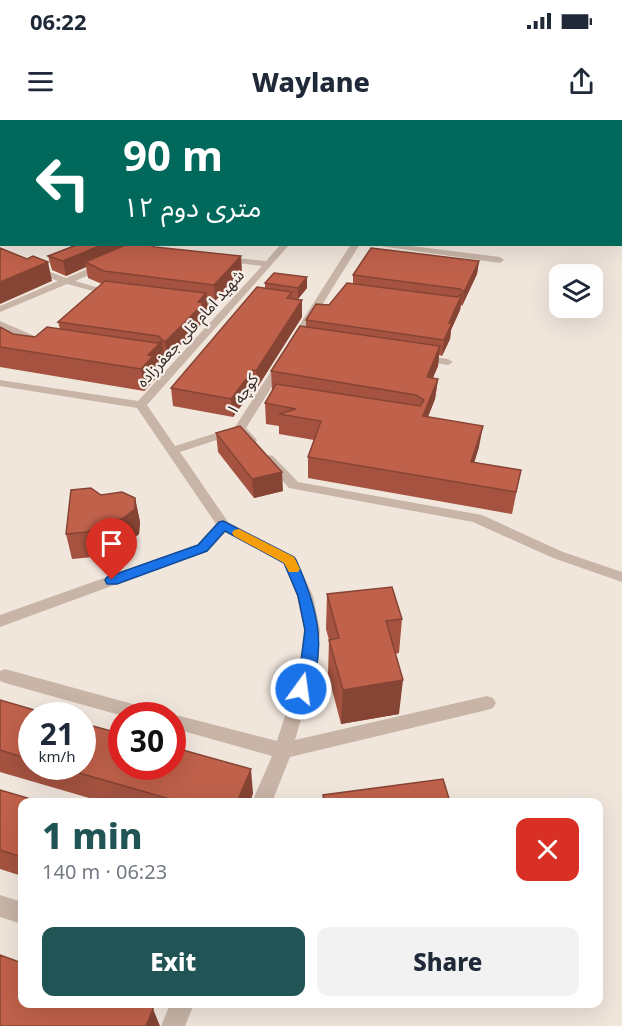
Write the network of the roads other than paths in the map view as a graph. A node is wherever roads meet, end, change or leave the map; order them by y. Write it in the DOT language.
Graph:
graph roads {
  1 [pos="284,246"];
  2 [pos="386,246"];
  3 [pos="355,248"];
  4 [pos="0,256"];
  5 [pos="212,257"];
  6 [pos="501,260"];
  7 [pos="114,261"];
  8 [pos="269,264"];
  9 [pos="478,266"];
  10 [pos="64,281"];
  11 [pos="120,294"];
  12 [pos="178,302"];
  13 [pos="213,306"];
  14 [pos="0,309"];
  15 [pos="0,324"];
  16 [pos="57,344"];
  17 [pos="412,356"];
  18 [pos="448,362"];
  19 [pos="0,383"];
  20 [pos="141,405"];
  21 [pos="240,428"];
  22 [pos="171,451"];
  23 [pos="223,525"];
  24 [pos="622,577"];
  25 [pos="0,621"];
  26 [pos="5,676"];
  27 [pos="487,703"];
  28 [pos="108,704"];
  29 [pos="186,725"];
  30 [pos="283,751"];
  31 [pos="264,798"];
  32 [pos="0,906"];
  33 [pos="18,912"];
  34 [pos="180,1008"];
  35 [pos="173,1026"];
  1 -- 8 [label="street, شهید امام قلی جعفرزاده"];
  2 -- 6 [label="street"];
  3 -- 9 [label="street"];
  3 -- 21 [label="street, کوچه ۱"];
  4 -- 10 [label="street"];
  5 -- 8 [label="street"];
  7 -- 10 [label="street"];
  8 -- 20 [label="street, شهید امام قلی جعفرزاده"];
  10 -- 11 [label="street"];
  10 -- 14 [label="street"];
  12 -- 13 [label="street"];
  15 -- 16 [label="street"];
  17 -- 18 [label="street"];
  19 -- 20 [label="street"];
  20 -- 22 [label="street"];
  21 -- 22 [label="street"];
  21 -- 24 [label="street, کوچه ۱"];
  22 -- 23 [label="street"];
  23 -- 25 [label="street"];
  23 -- 30 [label="street"];
  26 -- 28 [label="street"];
  27 -- 30 [label="street"];
  29 -- 30 [label="street"];
  30 -- 31 [label="street"];
  32 -- 33 [label="street"];
  34 -- 35 [label="street"];
}
